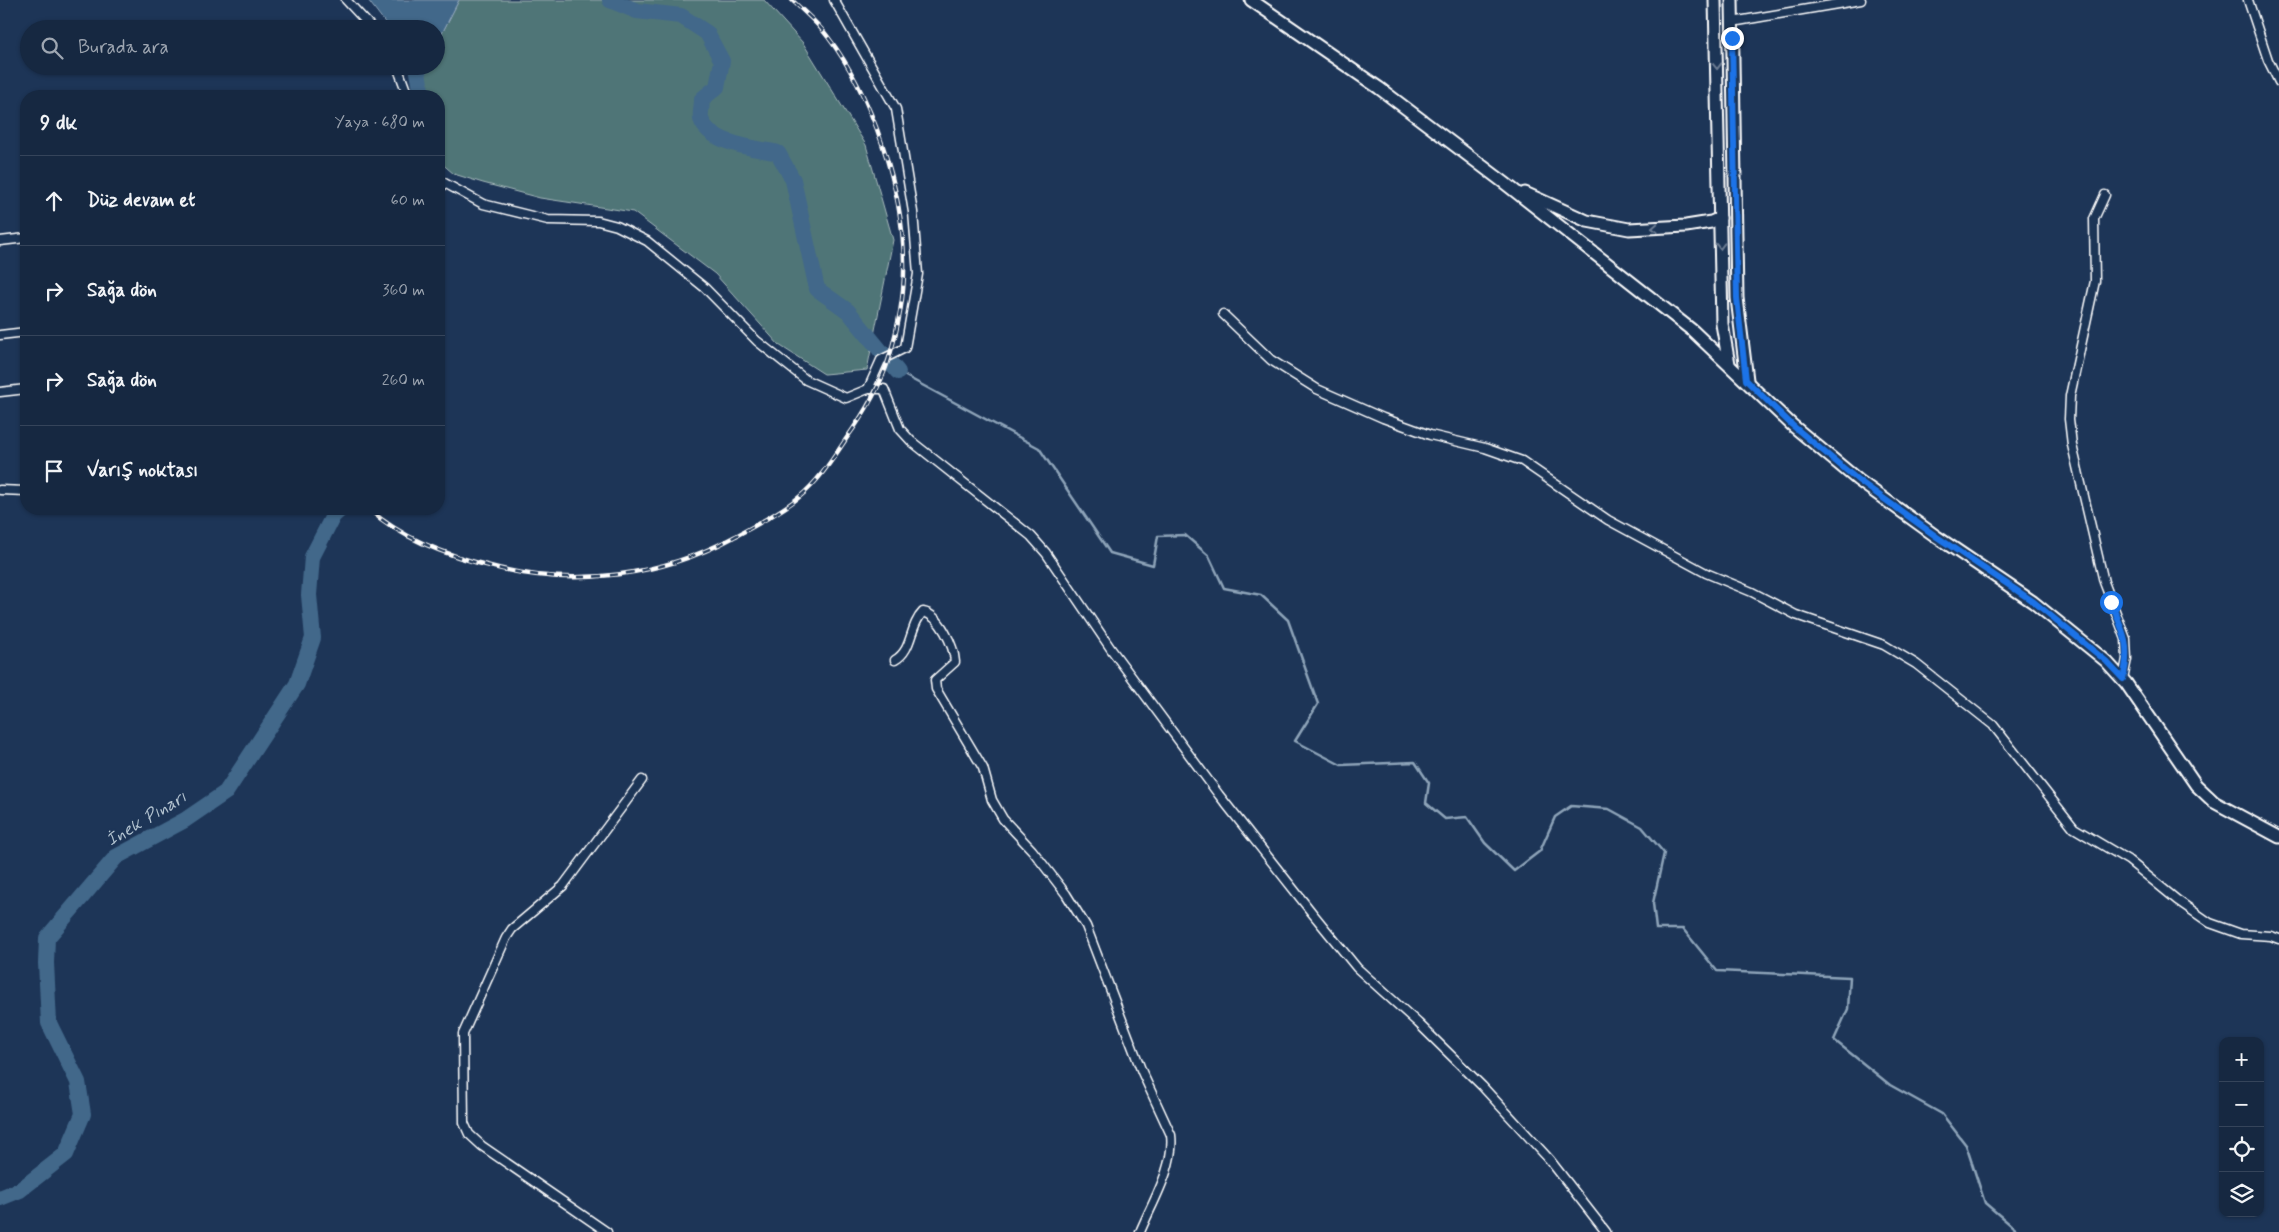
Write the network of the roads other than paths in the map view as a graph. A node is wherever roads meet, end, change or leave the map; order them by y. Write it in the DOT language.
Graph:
graph roads {
  1 [pos="346,0"];
  2 [pos="834,0"];
  3 [pos="1250,0"];
  4 [pos="1715,0"];
  5 [pos="1732,0"];
  6 [pos="1861,0"];
  7 [pos="2248,0"];
  8 [pos="365,20"];
  9 [pos="1732,22"];
  10 [pos="400,75"];
  11 [pos="2279,82"];
  12 [pos="406,90"];
  13 [pos="445,183"];
  14 [pos="1506,184"];
  15 [pos="2105,195"];
  16 [pos="1720,218"];
  17 [pos="20,239"];
  18 [pos="0,241"];
  19 [pos="1223,314"];
  20 [pos="20,333"];
  21 [pos="0,335"];
  22 [pos="1730,364"];
  23 [pos="1746,380"];
  24 [pos="868,389"];
  25 [pos="20,390"];
  26 [pos="0,392"];
  27 [pos="0,490"];
  28 [pos="20,491"];
  29 [pos="896,660"];
  30 [pos="2123,679"];
  31 [pos="642,780"];
  32 [pos="2279,837"];
  33 [pos="2279,939"];
  34 [pos="607,1232"];
  35 [pos="1140,1232"];
  36 [pos="1606,1232"];
  1 -- 8 [label="street"];
  2 -- 24 [label="street"];
  3 -- 14 [label="main road"];
  4 -- 16 [label="main road, one-way"];
  5 -- 9 [label="main road"];
  6 -- 9 [label="street"];
  7 -- 11 [label="street"];
  9 -- 23 [label="main road"];
  10 -- 12 [label="street"];
  13 -- 24 [label="street"];
  16 -- 14 [label="main road, one-way"];
  14 -- 22 [label="main road"];
  15 -- 30 [label="street"];
  16 -- 22 [label="main road, one-way"];
  17 -- 18 [label="street"];
  19 -- 33 [label="street"];
  20 -- 21 [label="street"];
  22 -- 23 [label="main road"];
  23 -- 30 [label="main road"];
  24 -- 36 [label="street"];
  25 -- 26 [label="street"];
  27 -- 28 [label="street"];
  29 -- 35 [label="street"];
  30 -- 32 [label="main road"];
  31 -- 34 [label="street"];
}
